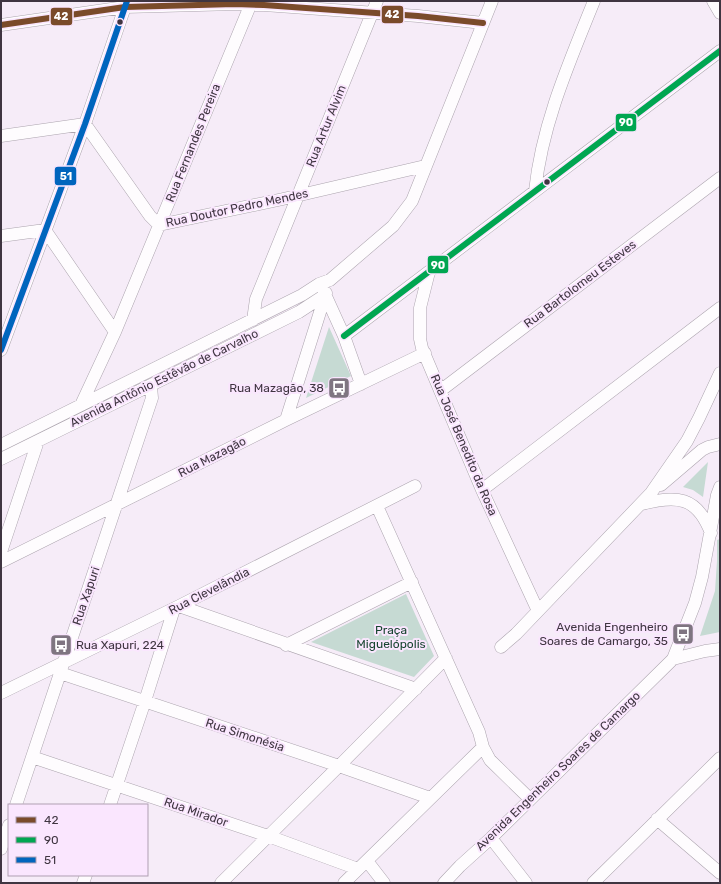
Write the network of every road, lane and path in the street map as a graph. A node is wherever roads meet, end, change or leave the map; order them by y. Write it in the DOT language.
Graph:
graph roads {
  1 [pos="377,1"];
  2 [pos="492,1"];
  3 [pos="594,1"];
  4 [pos="713,1"];
  5 [pos="250,2"];
  6 [pos="126,4"];
  7 [pos="372,13"];
  8 [pos="720,13"];
  9 [pos="483,23"];
  10 [pos="1,25"];
  11 [pos="720,51"];
  12 [pos="85,124"];
  13 [pos="1,136"];
  14 [pos="426,166"];
  15 [pos="720,178"];
  16 [pos="536,191"];
  17 [pos="298,195"];
  18 [pos="159,225"];
  19 [pos="45,230"];
  20 [pos="1,236"];
  21 [pos="429,272"];
  22 [pos="324,282"];
  23 [pos="325,295"];
  24 [pos="720,308"];
  25 [pos="253,320"];
  26 [pos="6,323"];
  27 [pos="115,332"];
  28 [pos="344,336"];
  29 [pos="1,350"];
  30 [pos="425,353"];
  31 [pos="720,373"];
  32 [pos="96,374"];
  33 [pos="362,384"];
  34 [pos="151,386"];
  35 [pos="440,391"];
  36 [pos="105,393"];
  37 [pos="81,410"];
  38 [pos="61,414"];
  39 [pos="286,420"];
  40 [pos="65,427"];
  41 [pos="38,441"];
  42 [pos="720,444"];
  43 [pos="1,445"];
  44 [pos="1,459"];
  45 [pos="415,486"];
  46 [pos="720,487"];
  47 [pos="482,490"];
  48 [pos="651,493"];
  49 [pos="117,504"];
  50 [pos="642,504"];
  51 [pos="377,506"];
  52 [pos="718,508"];
  53 [pos="711,534"];
  54 [pos="1,552"];
  55 [pos="1,562"];
  56 [pos="412,582"];
  57 [pos="176,607"];
  58 [pos="538,611"];
  59 [pos="286,645"];
  60 [pos="501,647"];
  61 [pos="720,650"];
  62 [pos="446,658"];
  63 [pos="673,659"];
  64 [pos="62,668"];
  65 [pos="416,689"];
  66 [pos="1,694"];
  67 [pos="145,701"];
  68 [pos="483,747"];
  69 [pos="32,757"];
  70 [pos="720,758"];
  71 [pos="339,766"];
  72 [pos="116,785"];
  73 [pos="430,798"];
  74 [pos="530,800"];
  75 [pos="16,804"];
  76 [pos="110,804"];
  77 [pos="657,819"];
  78 [pos="8,828"];
  79 [pos="268,836"];
  80 [pos="491,838"];
  81 [pos="1,849"];
  82 [pos="363,865"];
  83 [pos="720,873"];
  84 [pos="221,883"];
  85 [pos="344,883"];
  86 [pos="384,883"];
  87 [pos="444,883"];
  88 [pos="526,883"];
  89 [pos="593,883"];
  1 -- 7 [label="street, Rua Artur Alvim"];
  2 -- 9 [label="street, Avenida Antônio Estêvão de Carvalho"];
  3 -- 16 [label="street"];
  4 -- 8 [label="street"];
  5 -- 6 [label="street"];
  5 -- 7 [label="street"];
  5 -- 18 [label="street, Rua Fernandes Pereira"];
  6 -- 10 [label="street"];
  6 -- 12 [label="street"];
  7 -- 9 [label="street"];
  7 -- 17 [label="street, Rua Artur Alvim"];
  9 -- 14 [label="street, Avenida Antônio Estêvão de Carvalho"];
  11 -- 16 [label="street"];
  12 -- 13 [label="street"];
  12 -- 18 [label="street, Rua Doutor Pedro Mendes"];
  12 -- 19 [label="street"];
  14 -- 17 [label="street, Rua Doutor Pedro Mendes"];
  14 -- 22 [label="street, Avenida Antônio Estêvão de Carvalho"];
  15 -- 35 [label="street, Rua Bartolomeu Esteves"];
  16 -- 21 [label="street"];
  17 -- 18 [label="street, Rua Doutor Pedro Mendes"];
  17 -- 25 [label="street, Rua Artur Alvim"];
  18 -- 27 [label="street, Rua Fernandes Pereira"];
  19 -- 20 [label="street"];
  19 -- 26 [label="street"];
  19 -- 27 [label="street"];
  21 -- 28 [label="street"];
  21 -- 30 [label="street, Rua José Benedito da Rosa"];
  22 -- 23 [label="street"];
  22 -- 25 [label="street, Avenida Antônio Estêvão de Carvalho"];
  23 -- 28 [label="street"];
  23 -- 34 [label="street, Avenida Antônio Estêvão de Carvalho"];
  23 -- 39 [label="street"];
  24 -- 47 [label="street"];
  25 -- 36 [label="street, Avenida Antônio Estêvão de Carvalho"];
  26 -- 29 [label="street"];
  27 -- 32 [label="street, Rua Fernandes Pereira"];
  28 -- 33 [label="street"];
  30 -- 33 [label="street, Rua Mazagão"];
  30 -- 35 [label="street, Rua José Benedito da Rosa"];
  31 -- 48 [label="street"];
  32 -- 36 [label="street"];
  32 -- 37 [label="street, Rua Fernandes Pereira"];
  33 -- 39 [label="street, Rua Mazagão"];
  34 -- 37 [label="street, Avenida Antônio Estêvão de Carvalho"];
  34 -- 49 [label="street, Rua Xapuri"];
  35 -- 47 [label="street, Rua José Benedito da Rosa"];
  36 -- 37 [label="street, Avenida Antônio Estêvão de Carvalho"];
  37 -- 38 [label="street, Avenida Antônio Estêvão de Carvalho"];
  37 -- 40 [label="street, Avenida Antônio Estêvão de Carvalho"];
  38 -- 40 [label="street"];
  38 -- 43 [label="street, Avenida Antônio Estêvão de Carvalho"];
  39 -- 49 [label="street, Rua Mazagão"];
  40 -- 41 [label="street, Avenida Antônio Estêvão de Carvalho"];
  41 -- 44 [label="street, Avenida Antônio Estêvão de Carvalho"];
  41 -- 54 [label="street"];
  42 -- 48 [label="street"];
  45 -- 51 [label="street, Rua Clevelândia"];
  46 -- 52 [label="street"];
  47 -- 58 [label="street, Rua José Benedito da Rosa"];
  48 -- 50 [label="street"];
  49 -- 55 [label="street, Rua Mazagão"];
  49 -- 64 [label="street, Rua Xapuri"];
  50 -- 53 [label="street"];
  50 -- 58 [label="street"];
  51 -- 56 [label="street"];
  51 -- 57 [label="street, Rua Clevelândia"];
  52 -- 53 [label="street"];
  53 -- 63 [label="street"];
  56 -- 59 [label="street"];
  56 -- 62 [label="street"];
  57 -- 59 [label="street"];
  57 -- 64 [label="street, Rua Clevelândia"];
  57 -- 67 [label="street"];
  58 -- 60 [label="street"];
  59 -- 65 [label="street"];
  61 -- 63 [label="street"];
  62 -- 65 [label="street"];
  62 -- 68 [label="street"];
  63 -- 74 [label="street, Avenida Engenheiro Soares de Camargo"];
  64 -- 66 [label="street, Rua Clevelândia"];
  64 -- 67 [label="street, Rua Simonésia"];
  64 -- 69 [label="street, Rua Xapuri"];
  65 -- 71 [label="street"];
  67 -- 71 [label="street, Rua Simonésia"];
  67 -- 72 [label="street"];
  68 -- 73 [label="street"];
  68 -- 74 [label="street"];
  69 -- 72 [label="street, Rua Mirador"];
  69 -- 75 [label="street, Rua Xapuri"];
  70 -- 77 [label="street"];
  71 -- 73 [label="street, Rua Simonésia"];
  71 -- 79 [label="street"];
  72 -- 76 [label="street"];
  72 -- 79 [label="street, Rua Mirador"];
  73 -- 82 [label="street"];
  74 -- 80 [label="street, Avenida Engenheiro Soares de Camargo"];
  77 -- 83 [label="street"];
  77 -- 89 [label="street"];
  78 -- 81 [label="street"];
  79 -- 82 [label="street, Rua Mirador"];
  79 -- 84 [label="street"];
  80 -- 87 [label="street, Avenida Engenheiro Soares de Camargo"];
  80 -- 88 [label="street"];
  82 -- 85 [label="street"];
  82 -- 86 [label="street"];
}
